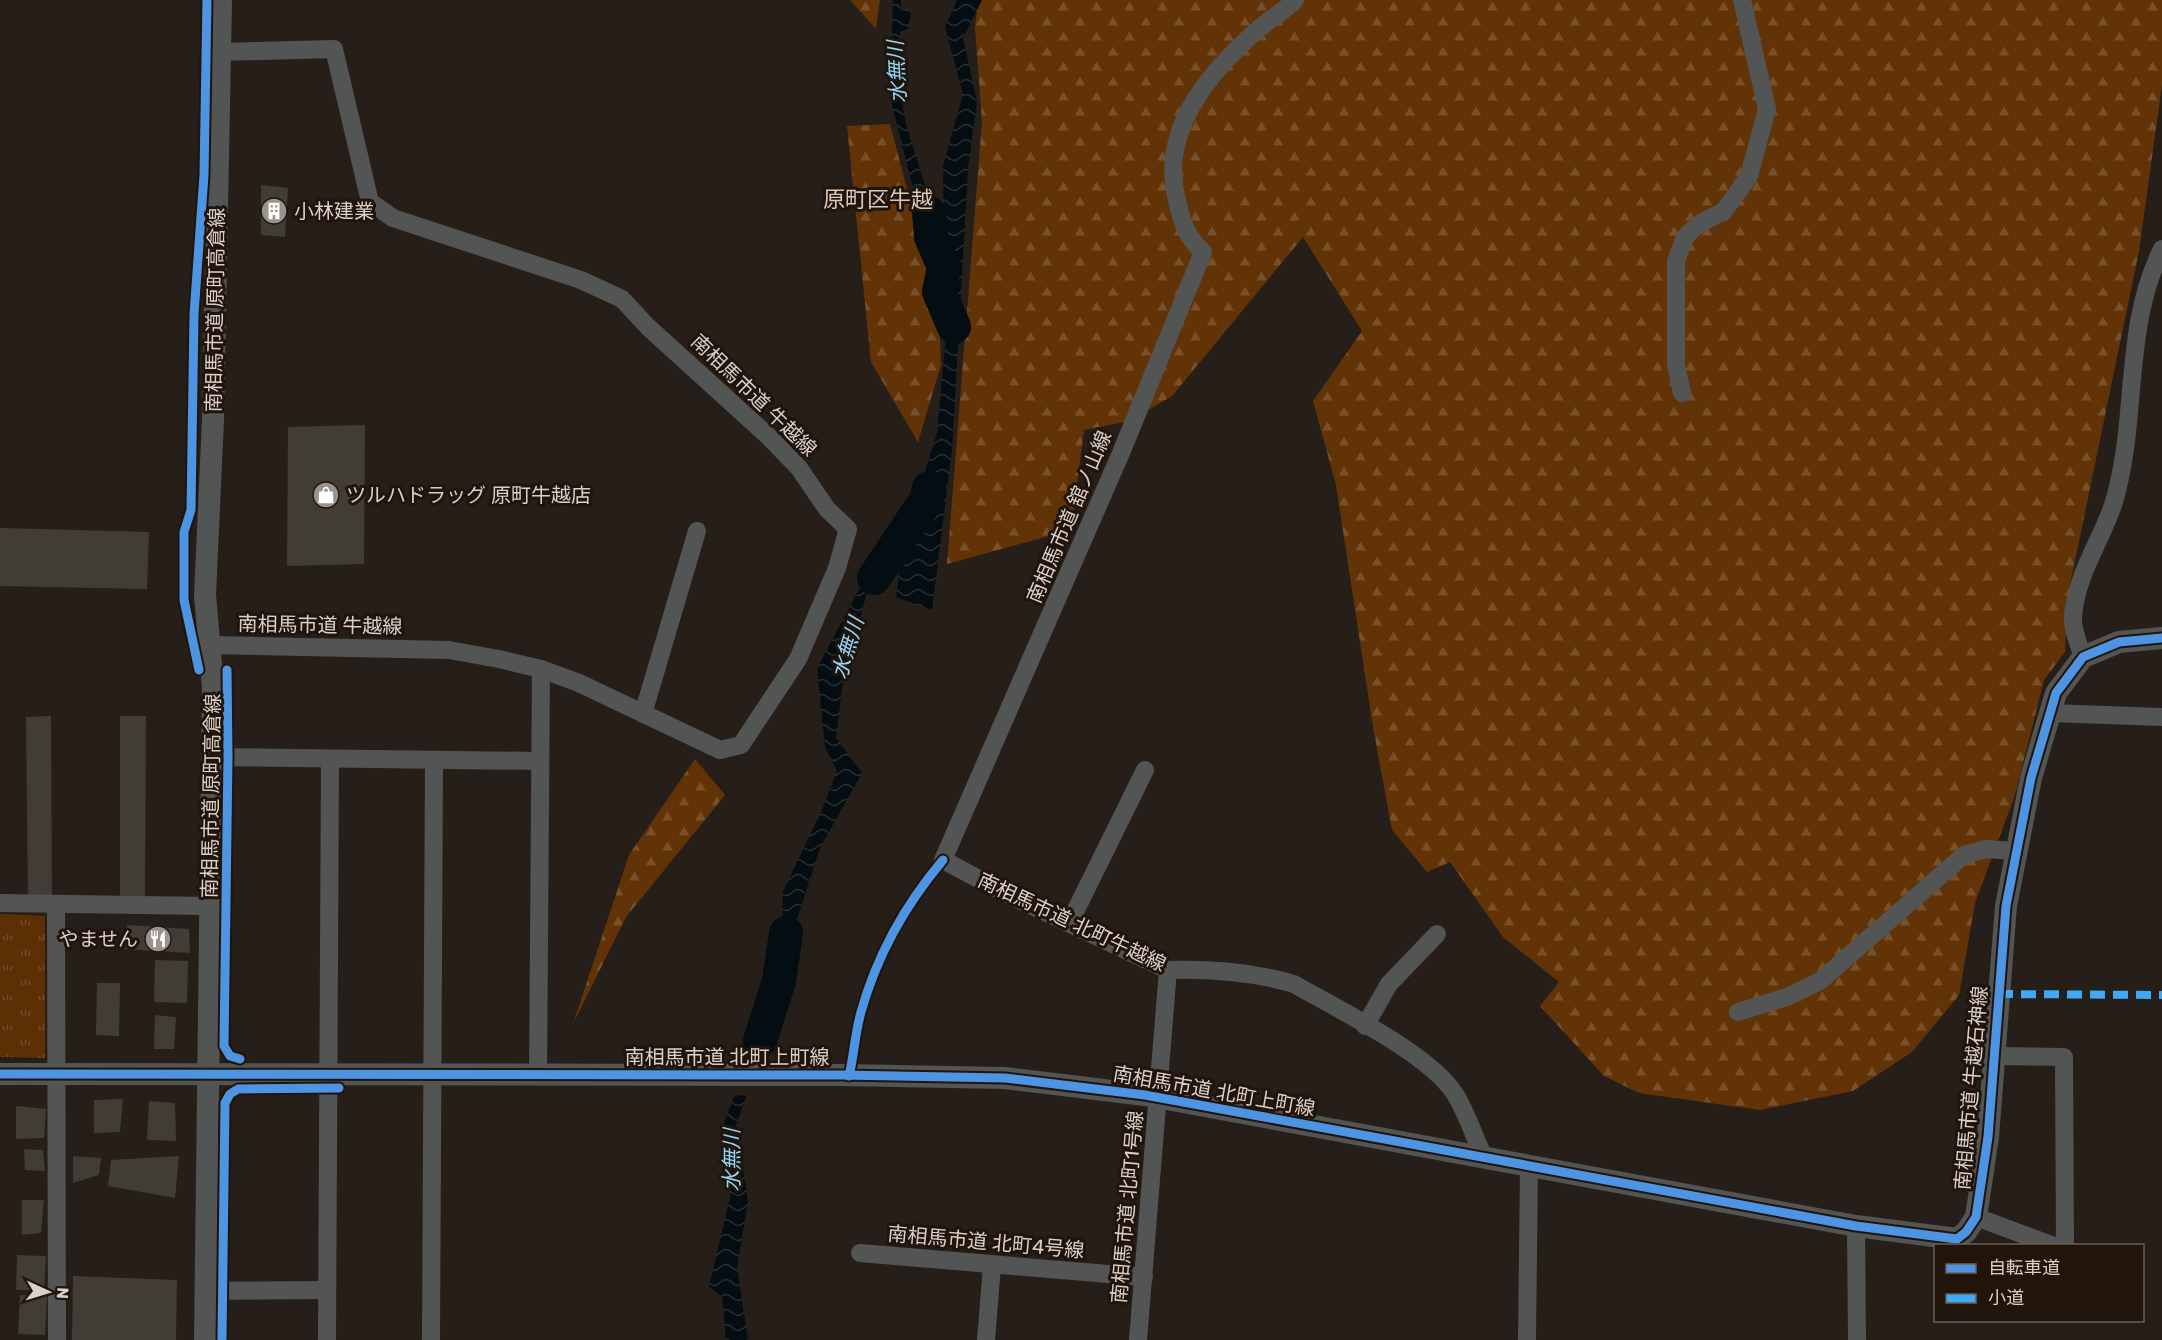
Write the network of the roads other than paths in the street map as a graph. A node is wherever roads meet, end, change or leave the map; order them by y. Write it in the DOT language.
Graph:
graph roads {
  1 [pos="221,0"];
  2 [pos="1295,0"];
  3 [pos="1742,0"];
  4 [pos="221,52"];
  5 [pos="2162,249"];
  6 [pos="1682,393"];
  7 [pos="697,531"];
  8 [pos="2162,638"];
  9 [pos="210,645"];
  10 [pos="2083,657"];
  11 [pos="541,669"];
  12 [pos="2050,713"];
  13 [pos="644,714"];
  14 [pos="2162,717"];
  15 [pos="211,757"];
  16 [pos="330,759"];
  17 [pos="539,761"];
  18 [pos="434,762"];
  19 [pos="1145,770"];
  20 [pos="2016,850"];
  21 [pos="943,860"];
  22 [pos="0,903"];
  23 [pos="56,905"];
  24 [pos="210,906"];
  25 [pos="1070,922"];
  26 [pos="1437,934"];
  27 [pos="1168,970"];
  28 [pos="1738,1012"];
  29 [pos="1365,1026"];
  30 [pos="1994,1056"];
  31 [pos="0,1074"];
  32 [pos="55,1074"];
  33 [pos="432,1075"];
  34 [pos="208,1076"];
  35 [pos="326,1076"];
  36 [pos="546,1076"];
  37 [pos="1160,1097"];
  38 [pos="1484,1157"];
  39 [pos="1529,1165"];
  40 [pos="1976,1217"];
  41 [pos="1856,1226"];
  42 [pos="2051,1244"];
  43 [pos="2065,1244"];
  44 [pos="860,1253"];
  45 [pos="992,1266"];
  46 [pos="1143,1277"];
  47 [pos="327,1290"];
  48 [pos="205,1291"];
  49 [pos="57,1340"];
  50 [pos="205,1340"];
  51 [pos="327,1340"];
  52 [pos="431,1340"];
  53 [pos="986,1340"];
  54 [pos="1138,1340"];
  55 [pos="1527,1340"];
  56 [pos="1857,1340"];
  1 -- 4 [label="street, 南相馬市道 原町高倉線"];
  2 -- 21 [label="street, 南相馬市道 舘ノ山線"];
  3 -- 6 [label="street"];
  4 -- 9 [label="street, 南相馬市道 原町高倉線"];
  4 -- 13 [label="street, 南相馬市道 牛越線"];
  5 -- 10 [label="street"];
  7 -- 13 [label="street"];
  8 -- 10 [label="street"];
  9 -- 11 [label="street, 南相馬市道 牛越線"];
  9 -- 15 [label="street, 南相馬市道 原町高倉線"];
  10 -- 12 [label="street, 南相馬市道 牛越石神線"];
  11 -- 13 [label="street, 南相馬市道 牛越線"];
  11 -- 17 [label="street"];
  12 -- 14 [label="street"];
  12 -- 20 [label="street, 南相馬市道 牛越石神線"];
  15 -- 16 [label="street"];
  15 -- 24 [label="street, 南相馬市道 原町高倉線"];
  16 -- 18 [label="street"];
  16 -- 35 [label="street"];
  17 -- 18 [label="street"];
  17 -- 36 [label="street"];
  18 -- 33 [label="street"];
  19 -- 25 [label="street"];
  20 -- 28 [label="street"];
  20 -- 30 [label="street, 南相馬市道 牛越石神線"];
  21 -- 25 [label="street, 南相馬市道 北町牛越線"];
  22 -- 23 [label="street"];
  23 -- 24 [label="street"];
  23 -- 32 [label="street"];
  24 -- 34 [label="street, 南相馬市道 原町高倉線"];
  25 -- 27 [label="street, 南相馬市道 北町牛越線"];
  26 -- 29 [label="street"];
  27 -- 29 [label="street, 南相馬市道 北町牛越線"];
  27 -- 37 [label="street, 南相馬市道 北町1号線"];
  29 -- 38 [label="street, 南相馬市道 北町牛越線"];
  30 -- 40 [label="street, 南相馬市道 牛越石神線"];
  30 -- 43 [label="street"];
  31 -- 32 [label="street, 南相馬市道 北町上町線"];
  32 -- 34 [label="street, 南相馬市道 北町上町線"];
  32 -- 49 [label="street"];
  33 -- 35 [label="street, 南相馬市道 北町上町線"];
  33 -- 36 [label="street, 南相馬市道 北町上町線"];
  33 -- 52 [label="street"];
  34 -- 35 [label="street, 南相馬市道 北町上町線"];
  34 -- 48 [label="street, 南相馬市道 原町高倉線"];
  35 -- 47 [label="street"];
  36 -- 37 [label="street, 南相馬市道 北町上町線"];
  37 -- 38 [label="street, 南相馬市道 北町上町線"];
  37 -- 46 [label="street, 南相馬市道 北町1号線"];
  38 -- 39 [label="street"];
  39 -- 41 [label="street, 南相馬市道 牛越石神線"];
  39 -- 55 [label="street"];
  40 -- 41 [label="street, 南相馬市道 牛越石神線"];
  40 -- 42 [label="street"];
  41 -- 56 [label="street"];
  44 -- 45 [label="street, 南相馬市道 北町4号線"];
  45 -- 46 [label="street, 南相馬市道 北町4号線"];
  45 -- 53 [label="street"];
  46 -- 54 [label="street, 南相馬市道 北町1号線"];
  47 -- 48 [label="street"];
  47 -- 51 [label="street"];
  48 -- 50 [label="street, 南相馬市道 原町高倉線"];
}
